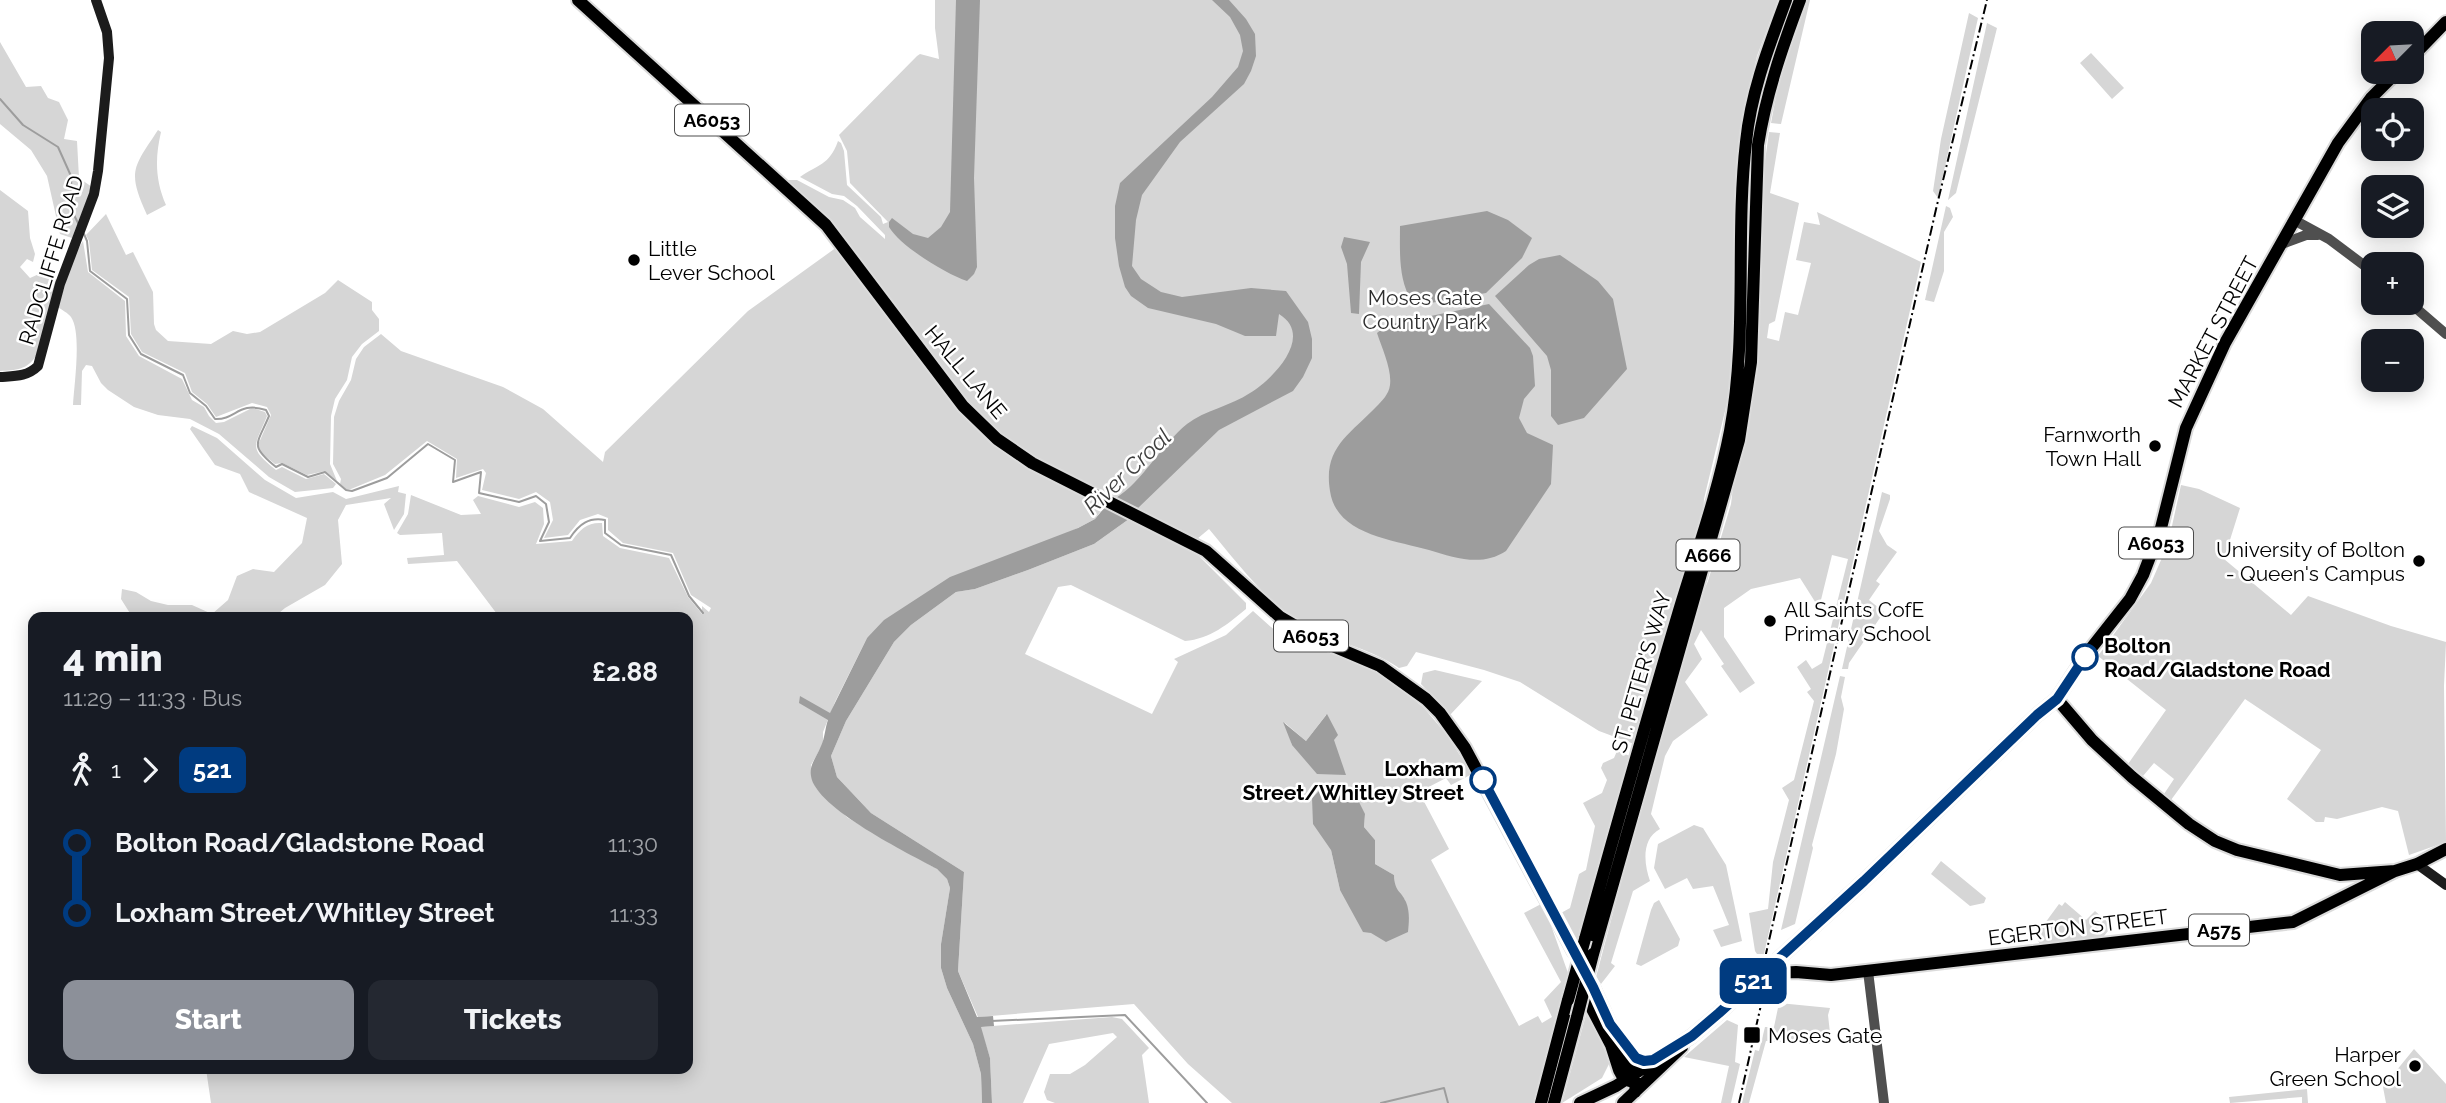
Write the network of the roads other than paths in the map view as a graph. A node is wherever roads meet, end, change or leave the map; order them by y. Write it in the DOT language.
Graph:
graph roads {
  1 [pos="96,0"];
  2 [pos="579,0"];
  3 [pos="1786,0"];
  4 [pos="1800,0"];
  5 [pos="2446,22"];
  6 [pos="2424,45"];
  7 [pos="2385,84"];
  8 [pos="1756,114"];
  9 [pos="1752,144"];
  10 [pos="2294,220"];
  11 [pos="2326,237"];
  12 [pos="2282,244"];
  13 [pos="2361,263"];
  14 [pos="2424,315"];
  15 [pos="2446,334"];
  16 [pos="0,377"];
  17 [pos="2057,699"];
  18 [pos="2446,849"];
  19 [pos="2432,856"];
  20 [pos="2417,864"];
  21 [pos="2395,871"];
  22 [pos="2354,875"];
  23 [pos="2444,883"];
  24 [pos="1782,956"];
  25 [pos="1573,958"];
  26 [pos="1868,971"];
  27 [pos="1796,972"];
  28 [pos="1760,975"];
  29 [pos="1593,987"];
  30 [pos="1589,1003"];
  31 [pos="1610,1024"];
  32 [pos="1692,1036"];
  33 [pos="1616,1057"];
  34 [pos="1653,1060"];
  35 [pos="1634,1082"];
  36 [pos="1556,1097"];
  37 [pos="1541,1103"];
  38 [pos="1580,1103"];
  39 [pos="1623,1103"];
  40 [pos="1884,1103"];
  1 -- 16 [label="main road, RADCLIFFE ROAD"];
  2 -- 25 [label="main road, HALL LANE / A6053"];
  3 -- 8 [label="main road, ST. PETER'S WAY / A666"];
  4 -- 8 [label="main road, ST. PETER'S WAY / A666"];
  5 -- 6 [label="main road"];
  7 -- 10 [label="main road, MARKET STREET / A6053"];
  8 -- 9 [label="main road, ST. PETER'S WAY / A666"];
  9 -- 36 [label="main road, ST. PETER'S WAY / A666, bridge"];
  9 -- 37 [label="main road, ST. PETER'S WAY / A666, bridge"];
  10 -- 11 [label="street"];
  10 -- 12 [label="main road, MARKET STREET / A6053"];
  11 -- 12 [label="street"];
  11 -- 13 [label="street"];
  12 -- 17 [label="main road, MARKET STREET / A6053"];
  14 -- 15 [label="street"];
  17 -- 22 [label="main road, A575"];
  17 -- 24 [label="main road, A6053"];
  18 -- 19 [label="main road, A575"];
  19 -- 20 [label="main road, A575"];
  19 -- 22 [label="main road, A575"];
  19 -- 23 [label="main road"];
  20 -- 21 [label="main road, A575"];
  20 -- 23 [label="main road"];
  21 -- 22 [label="main road, A575"];
  21 -- 26 [label="main road, EGERTON STREET / A575"];
  24 -- 27 [label="main road"];
  24 -- 28 [label="main road, A6053"];
  26 -- 27 [label="main road, EGERTON STREET / A575"];
  26 -- 40 [label="street"];
  27 -- 28 [label="main road, EGERTON STREET / A575"];
  28 -- 32 [label="main road"];
  29 -- 31 [label="main road"];
  30 -- 33 [label="main road"];
  31 -- 34 [label="main road"];
  31 -- 35 [label="main road"];
  32 -- 34 [label="main road"];
  32 -- 35 [label="main road"];
  33 -- 35 [label="main road"];
  33 -- 38 [label="main road"];
  34 -- 35 [label="main road"];
  35 -- 38 [label="main road"];
  35 -- 39 [label="main road"];
}
